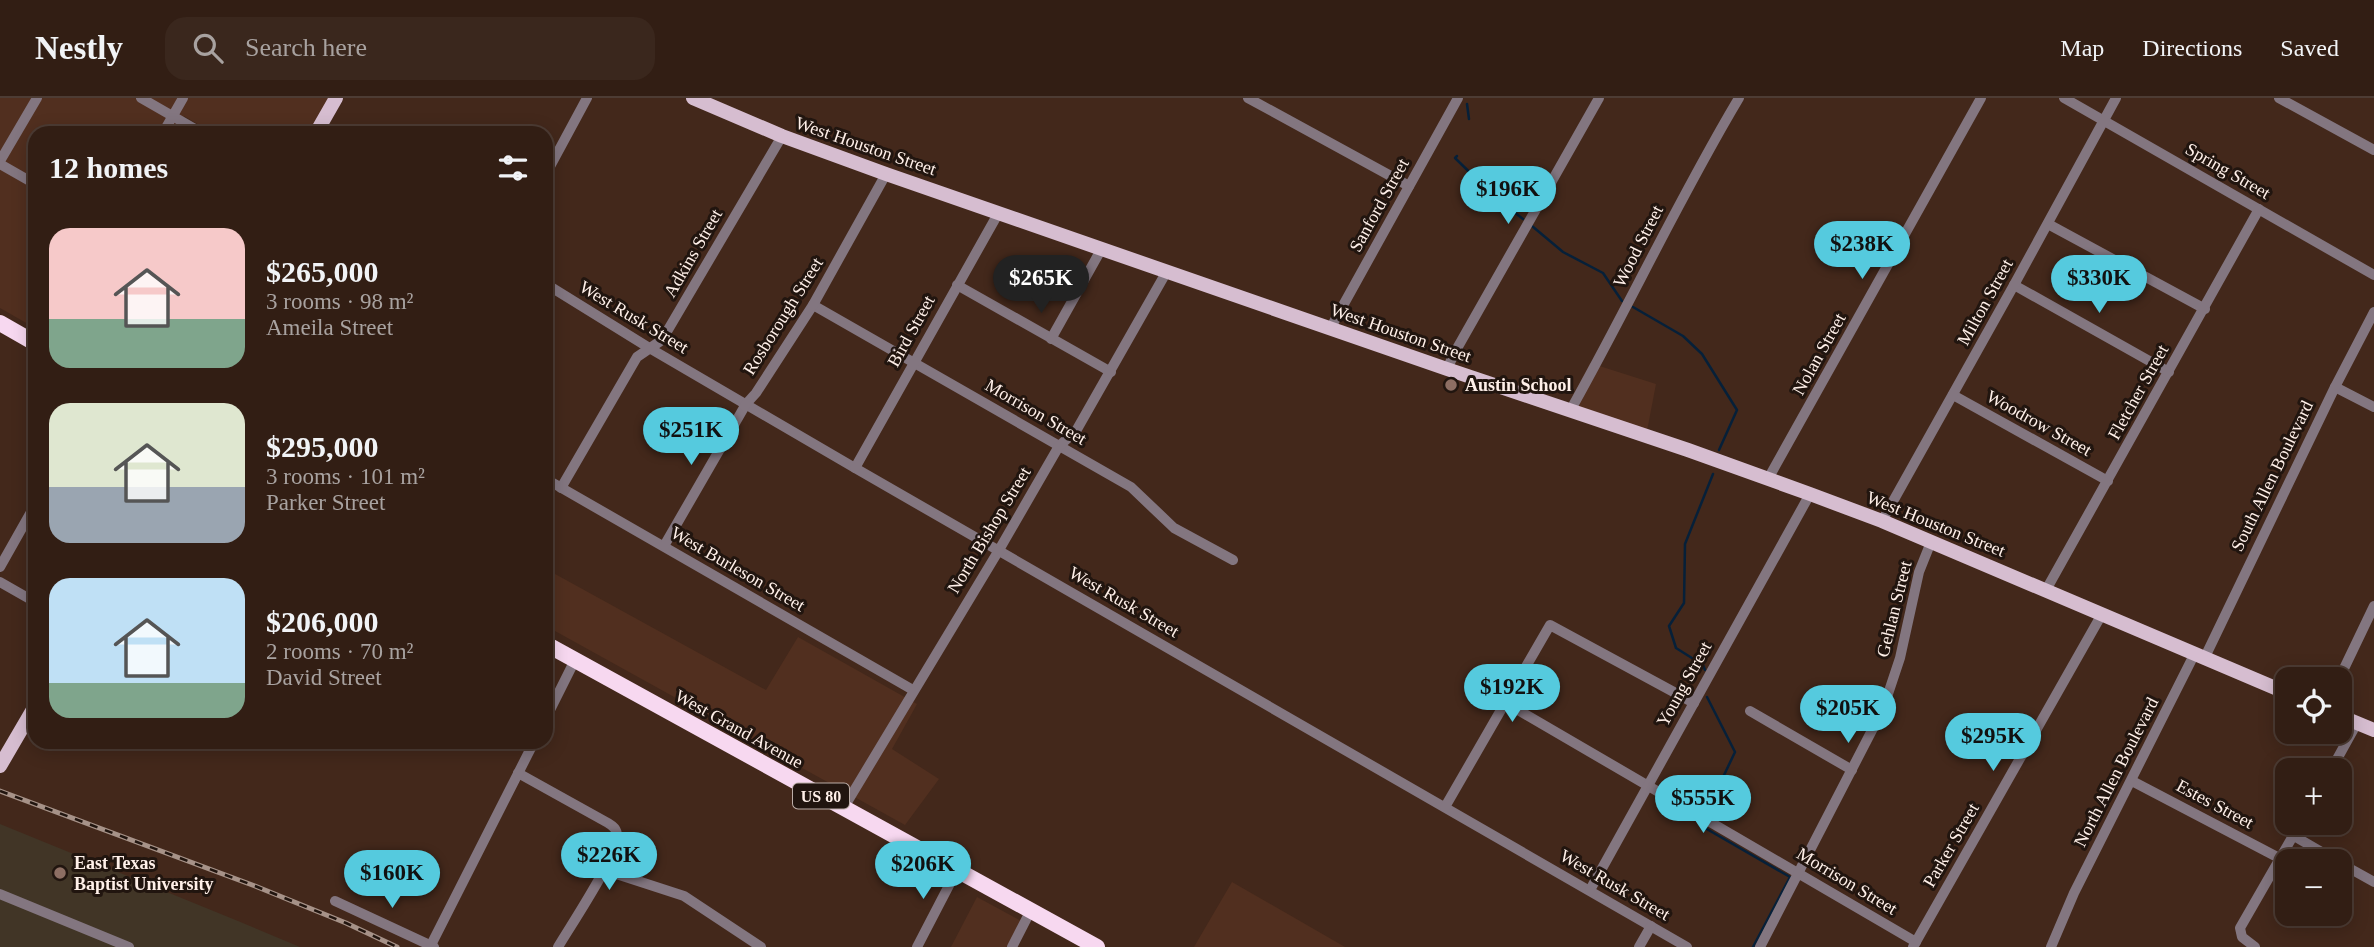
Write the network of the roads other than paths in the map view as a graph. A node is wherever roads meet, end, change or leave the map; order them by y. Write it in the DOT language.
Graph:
graph roads {
  1 [pos="37,98"];
  2 [pos="141,98"];
  3 [pos="183,98"];
  4 [pos="336,98"];
  5 [pos="587,98"];
  6 [pos="693,98"];
  7 [pos="1248,98"];
  8 [pos="1458,98"];
  9 [pos="1600,98"];
  10 [pos="1739,98"];
  11 [pos="1981,98"];
  12 [pos="2064,98"];
  13 [pos="2116,98"];
  14 [pos="2279,98"];
  15 [pos="173,116"];
  16 [pos="2104,121"];
  17 [pos="167,126"];
  18 [pos="190,126"];
  19 [pos="320,126"];
  20 [pos="782,136"];
  21 [pos="2374,150"];
  22 [pos="553,161"];
  23 [pos="0,162"];
  24 [pos="886,174"];
  25 [pos="28,180"];
  26 [pos="1409,186"];
  27 [pos="2259,209"];
  28 [pos="999,212"];
  29 [pos="2048,224"];
  30 [pos="1102,248"];
  31 [pos="1167,271"];
  32 [pos="2374,275"];
  33 [pos="957,285"];
  34 [pos="2014,285"];
  35 [pos="553,288"];
  36 [pos="813,304"];
  37 [pos="2205,309"];
  38 [pos="2374,312"];
  39 [pos="0,323"];
  40 [pos="1330,329"];
  41 [pos="28,339"];
  42 [pos="1051,339"];
  43 [pos="651,349"];
  44 [pos="913,362"];
  45 [pos="1447,369"];
  46 [pos="1111,372"];
  47 [pos="2169,372"];
  48 [pos="2335,387"];
  49 [pos="1953,395"];
  50 [pos="746,404"];
  51 [pos="2374,407"];
  52 [pos="1570,411"];
  53 [pos="1059,446"];
  54 [pos="855,468"];
  55 [pos="1768,479"];
  56 [pos="2108,481"];
  57 [pos="553,483"];
  58 [pos="561,488"];
  59 [pos="1810,494"];
  60 [pos="28,517"];
  61 [pos="1882,521"];
  62 [pos="1931,542"];
  63 [pos="664,546"];
  64 [pos="999,550"];
  65 [pos="1233,560"];
  66 [pos="0,566"];
  67 [pos="0,582"];
  68 [pos="2046,590"];
  69 [pos="28,598"];
  70 [pos="2374,606"];
  71 [pos="2102,614"];
  72 [pos="553,648"];
  73 [pos="2200,655"];
  74 [pos="575,660"];
  75 [pos="2345,667"];
  76 [pos="2275,688"];
  77 [pos="913,690"];
  78 [pos="1506,703"];
  79 [pos="1694,703"];
  80 [pos="553,704"];
  81 [pos="1750,711"];
  82 [pos="28,718"];
  83 [pos="2352,721"];
  84 [pos="2357,723"];
  85 [pos="2374,730"];
  86 [pos="530,749"];
  87 [pos="2338,758"];
  88 [pos="0,766"];
  89 [pos="1852,770"];
  90 [pos="518,773"];
  91 [pos="2132,781"];
  92 [pos="1648,785"];
  93 [pos="1445,807"];
  94 [pos="843,809"];
  95 [pos="2294,836"];
  96 [pos="2287,849"];
  97 [pos="2316,849"];
  98 [pos="2275,856"];
  99 [pos="2275,869"];
  100 [pos="604,870"];
  101 [pos="957,870"];
  102 [pos="2352,870"];
  103 [pos="1799,873"];
  104 [pos="2374,883"];
  105 [pos="1590,891"];
  106 [pos="0,894"];
  107 [pos="335,901"];
  108 [pos="1031,910"];
  109 [pos="1651,926"];
  110 [pos="1914,944"];
  111 [pos="433,946"];
  112 [pos="129,947"];
  113 [pos="558,947"];
  114 [pos="761,947"];
  115 [pos="917,947"];
  116 [pos="1012,947"];
  117 [pos="1097,947"];
  118 [pos="1639,947"];
  119 [pos="1687,947"];
  120 [pos="1760,947"];
  121 [pos="2051,947"];
  122 [pos="2255,947"];
  1 -- 23 [label="street"];
  2 -- 15 [label="street"];
  3 -- 15 [label="street"];
  4 -- 19 [label="main road"];
  5 -- 22 [label="street"];
  6 -- 20 [label="main road, West Houston Street"];
  7 -- 26 [label="street"];
  8 -- 26 [label="street, Sanford Street"];
  9 -- 45 [label="street"];
  10 -- 52 [label="street, Wood Street"];
  11 -- 55 [label="street, Nolan Street"];
  12 -- 16 [label="street, Spring Street"];
  13 -- 16 [label="street, Milton Street"];
  14 -- 21 [label="street"];
  15 -- 17 [label="street"];
  15 -- 18 [label="street"];
  16 -- 27 [label="street, Spring Street"];
  16 -- 29 [label="street, Milton Street"];
  20 -- 24 [label="main road, West Houston Street"];
  20 -- 43 [label="street, Adkins Street"];
  23 -- 25 [label="street"];
  24 -- 28 [label="main road, West Houston Street"];
  24 -- 36 [label="street, Rosborough Street"];
  26 -- 40 [label="street, Sanford Street"];
  27 -- 32 [label="street, Spring Street"];
  27 -- 37 [label="street, Fletcher Street"];
  28 -- 30 [label="main road, West Houston Street"];
  28 -- 33 [label="street, Bird Street"];
  29 -- 34 [label="street, Milton Street"];
  29 -- 37 [label="street"];
  30 -- 31 [label="main road, West Houston Street"];
  30 -- 42 [label="street"];
  31 -- 40 [label="main road, West Houston Street"];
  31 -- 46 [label="street, North Bishop Street"];
  33 -- 42 [label="street"];
  33 -- 44 [label="street, Bird Street"];
  34 -- 47 [label="street"];
  34 -- 49 [label="street, Milton Street"];
  35 -- 43 [label="street, West Rusk Street"];
  36 -- 44 [label="street, Morrison Street"];
  36 -- 50 [label="street, Rosborough Street"];
  37 -- 47 [label="street, Fletcher Street"];
  38 -- 48 [label="street, South Allen Boulevard"];
  39 -- 41 [label="highway"];
  40 -- 45 [label="main road, West Houston Street"];
  42 -- 46 [label="street"];
  43 -- 50 [label="street, West Rusk Street"];
  43 -- 58 [label="street, Adkins Street"];
  44 -- 53 [label="street, Morrison Street"];
  44 -- 54 [label="street, Bird Street"];
  45 -- 52 [label="main road, West Houston Street"];
  46 -- 53 [label="street, North Bishop Street"];
  47 -- 56 [label="street, Fletcher Street"];
  48 -- 51 [label="street"];
  48 -- 73 [label="street, South Allen Boulevard"];
  49 -- 56 [label="street, Woodrow Street"];
  49 -- 61 [label="street, Milton Street"];
  50 -- 54 [label="street, West Rusk Street"];
  50 -- 63 [label="street, Rosborough Street"];
  52 -- 55 [label="main road, West Houston Street"];
  53 -- 64 [label="street, North Bishop Street"];
  53 -- 65 [label="street, Morrison Street"];
  54 -- 64 [label="street, West Rusk Street"];
  55 -- 59 [label="main road, West Houston Street"];
  56 -- 68 [label="street, Fletcher Street"];
  57 -- 58 [label="street, West Burleson Street"];
  58 -- 63 [label="street, West Burleson Street"];
  59 -- 61 [label="main road, West Houston Street"];
  59 -- 79 [label="street, Young Street"];
  60 -- 66 [label="street"];
  61 -- 62 [label="main road, West Houston Street"];
  62 -- 68 [label="main road, West Houston Street"];
  62 -- 89 [label="street, Gehlan Street"];
  63 -- 77 [label="street, West Burleson Street"];
  64 -- 77 [label="street, North Bishop Street"];
  64 -- 93 [label="street, West Rusk Street"];
  67 -- 69 [label="street"];
  68 -- 71 [label="main road, West Houston Street"];
  70 -- 75 [label="street"];
  71 -- 73 [label="main road, West Houston Street"];
  71 -- 110 [label="street, Parker Street"];
  72 -- 74 [label="highway, West Grand Avenue / US 80"];
  73 -- 76 [label="main road, West Houston Street"];
  73 -- 91 [label="street, North Allen Boulevard"];
  74 -- 80 [label="street"];
  74 -- 94 [label="highway, West Grand Avenue / US 80"];
  77 -- 94 [label="street, North Bishop Street"];
  78 -- 79 [label="street"];
  78 -- 92 [label="street, Morrison Street"];
  78 -- 93 [label="street"];
  79 -- 92 [label="street, Young Street"];
  81 -- 89 [label="street"];
  82 -- 88 [label="main road"];
  83 -- 84 [label="main road"];
  84 -- 85 [label="main road"];
  84 -- 87 [label="street"];
  86 -- 90 [label="street"];
  89 -- 103 [label="street, Gehlan Street"];
  90 -- 100 [label="street"];
  90 -- 111 [label="street"];
  91 -- 98 [label="street, Estes Street"];
  91 -- 121 [label="street, North Allen Boulevard"];
  92 -- 103 [label="street, Morrison Street"];
  92 -- 105 [label="street, Young Street"];
  93 -- 105 [label="street, West Rusk Street"];
  94 -- 101 [label="highway, West Grand Avenue / US 80"];
  95 -- 96 [label="street"];
  95 -- 97 [label="street"];
  99 -- 122 [label="street"];
  100 -- 113 [label="street"];
  100 -- 114 [label="street"];
  101 -- 108 [label="highway, West Grand Avenue / US 80"];
  101 -- 115 [label="street"];
  102 -- 104 [label="street"];
  103 -- 110 [label="street, Morrison Street"];
  103 -- 120 [label="street, Gehlan Street"];
  105 -- 109 [label="street, West Rusk Street"];
  106 -- 112 [label="street"];
  107 -- 111 [label="street"];
  108 -- 116 [label="street"];
  108 -- 117 [label="highway, West Grand Avenue / US 80"];
  109 -- 118 [label="street"];
  109 -- 119 [label="street, West Rusk Street"];
}
